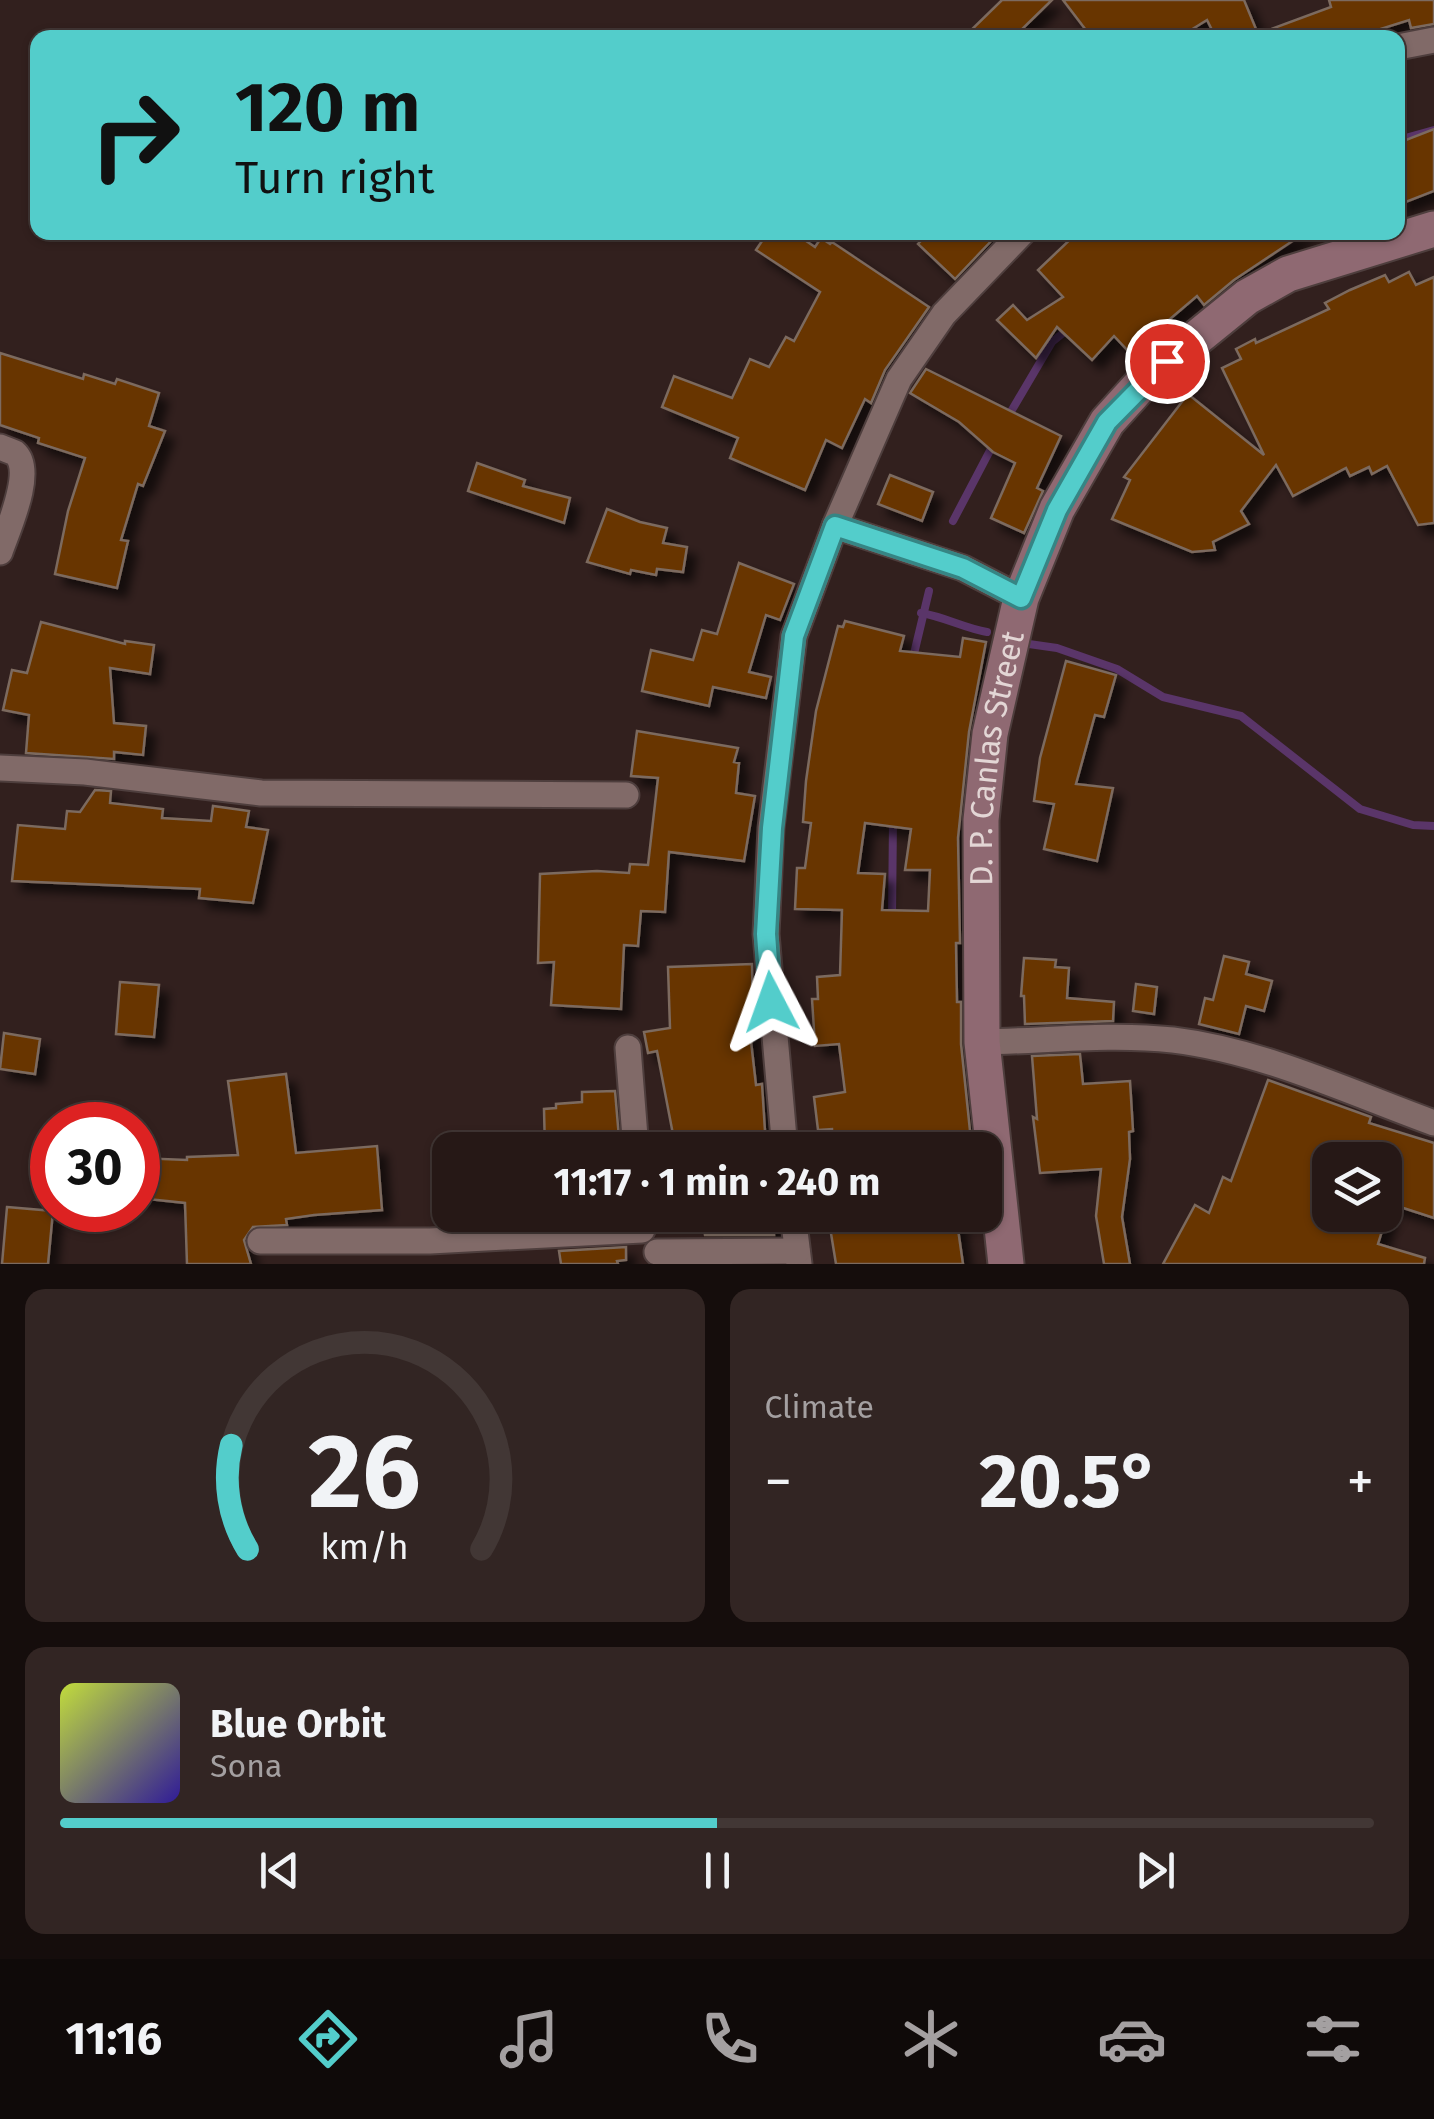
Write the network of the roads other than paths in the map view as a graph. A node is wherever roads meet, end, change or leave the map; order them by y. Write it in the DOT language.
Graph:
graph roads {
  1 [pos="1434,40"];
  2 [pos="1405,46"];
  3 [pos="1434,229"];
  4 [pos="1405,238"];
  5 [pos="1015,240"];
  6 [pos="1398,240"];
  7 [pos="0,447"];
  8 [pos="835,526"];
  9 [pos="0,552"];
  10 [pos="1021,598"];
  11 [pos="0,768"];
  12 [pos="626,795"];
  13 [pos="982,1042"];
  14 [pos="628,1048"];
  15 [pos="1434,1123"];
  16 [pos="635,1132"];
  17 [pos="783,1132"];
  18 [pos="530,1232"];
  19 [pos="646,1232"];
  20 [pos="795,1232"];
  21 [pos="260,1241"];
  22 [pos="657,1258"];
  23 [pos="798,1258"];
  24 [pos="1006,1264"];
  1 -- 2 [label="street"];
  3 -- 4 [label="main road, D. P. Canlas Street"];
  5 -- 8 [label="street"];
  6 -- 10 [label="main road, D. P. Canlas Street"];
  7 -- 9 [label="street"];
  8 -- 10 [label="street"];
  8 -- 17 [label="street"];
  10 -- 13 [label="main road, D. P. Canlas Street"];
  11 -- 12 [label="street"];
  13 -- 15 [label="street"];
  13 -- 24 [label="main road, D. P. Canlas Street"];
  14 -- 16 [label="street"];
  18 -- 21 [label="street"];
  19 -- 22 [label="street"];
  20 -- 23 [label="street"];
  22 -- 23 [label="street"];
}
